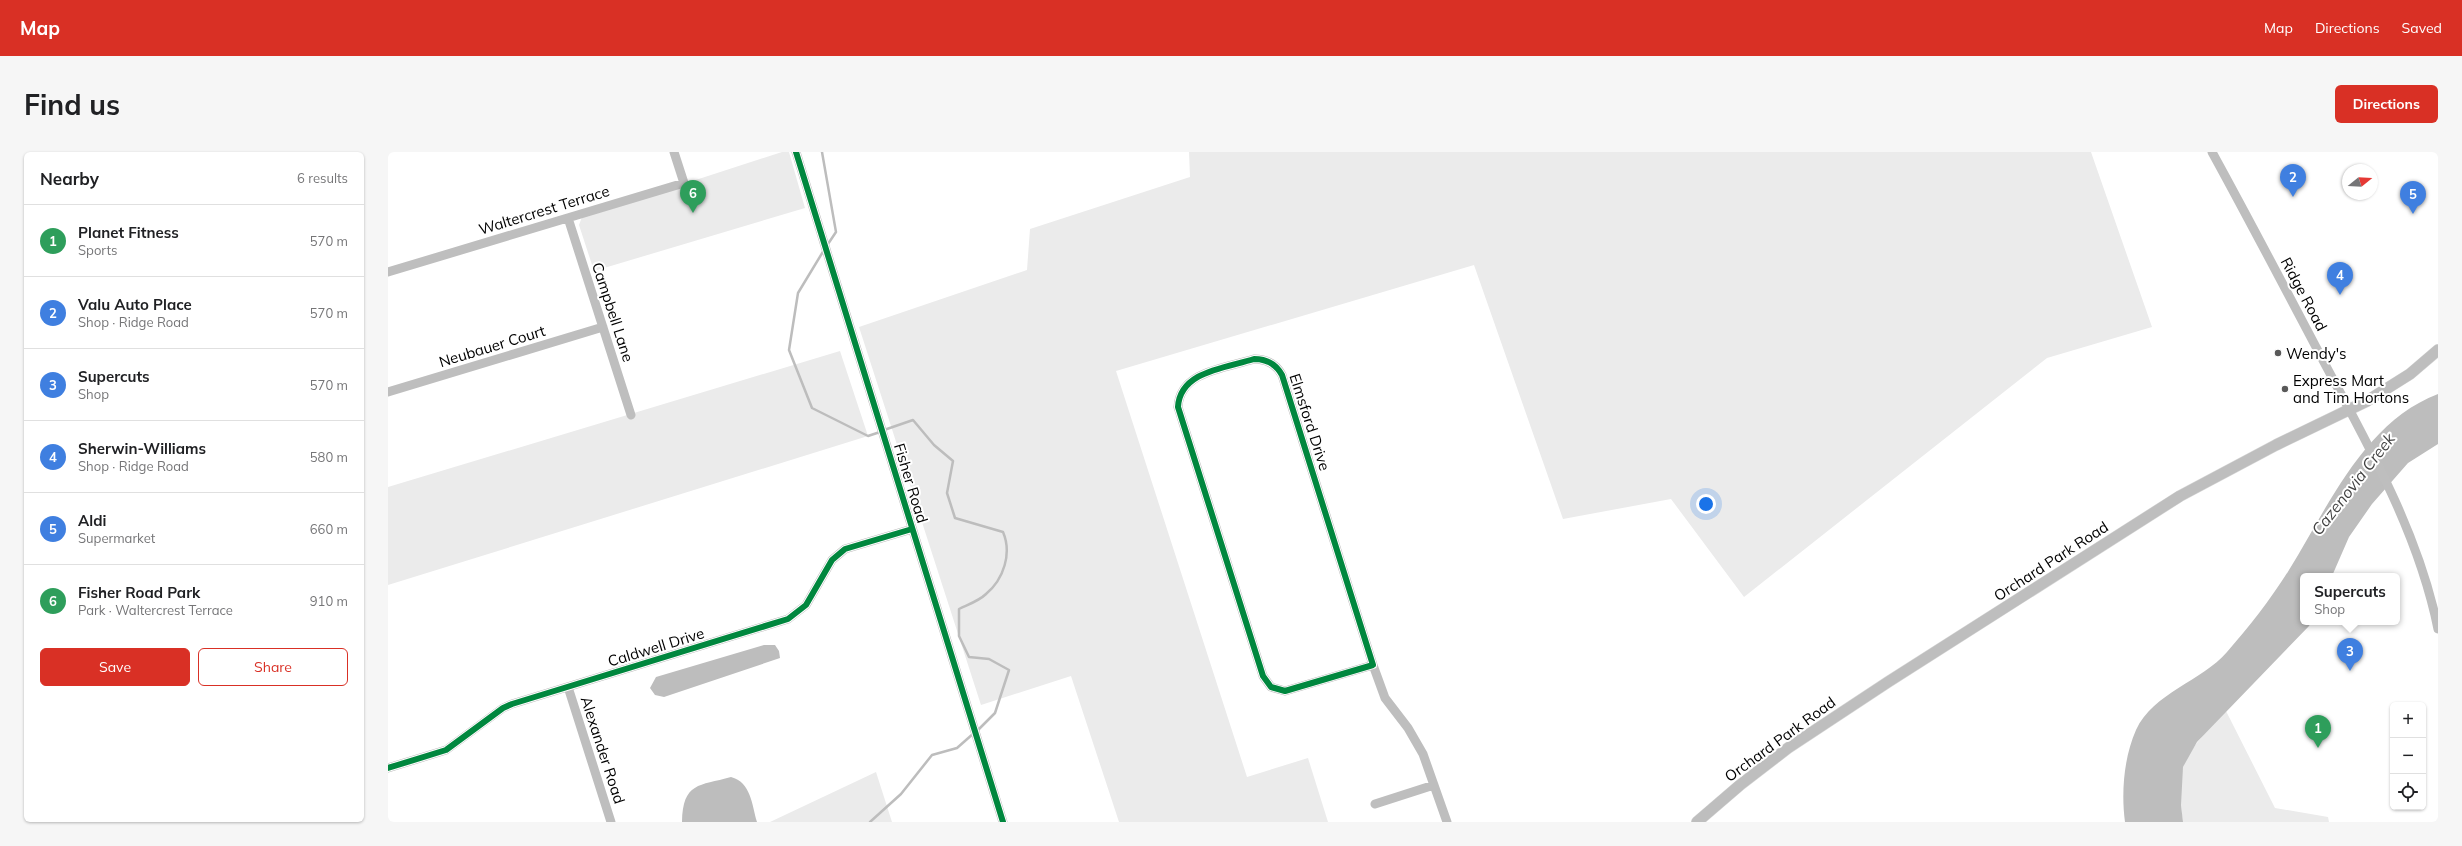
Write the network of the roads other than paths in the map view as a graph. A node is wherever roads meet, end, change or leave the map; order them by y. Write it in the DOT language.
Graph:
graph roads {
  1 [pos="796,152"];
  2 [pos="2212,152"];
  3 [pos="675,156"];
  4 [pos="568,218"];
  5 [pos="388,272"];
  6 [pos="603,327"];
  7 [pos="2438,350"];
  8 [pos="388,392"];
  9 [pos="2350,410"];
  10 [pos="631,415"];
  11 [pos="912,529"];
  12 [pos="2438,629"];
  13 [pos="1373,665"];
  14 [pos="568,688"];
  15 [pos="388,768"];
  16 [pos="1434,784"];
  17 [pos="1375,804"];
  18 [pos="611,822"];
  19 [pos="1003,822"];
  20 [pos="1447,822"];
  21 [pos="1697,822"];
  1 -- 11 [label="street, Fisher Road"];
  2 -- 9 [label="street, Ridge Road"];
  3 -- 4 [label="street, Waltercrest Terrace"];
  4 -- 5 [label="street, Waltercrest Terrace"];
  4 -- 6 [label="street, Campbell Lane"];
  6 -- 8 [label="street, Neubauer Court"];
  6 -- 10 [label="street, Campbell Lane"];
  7 -- 9 [label="main road, Orchard Park Road"];
  9 -- 12 [label="street, Ridge Road"];
  9 -- 21 [label="main road, Orchard Park Road"];
  11 -- 14 [label="street, Caldwell Drive"];
  11 -- 19 [label="street, Fisher Road"];
  13 -- 13 [label="street, Elmsford Drive"];
  13 -- 16 [label="street, Elmsford Drive"];
  14 -- 15 [label="street, Caldwell Drive"];
  14 -- 18 [label="street, Alexander Road"];
  16 -- 17 [label="street"];
  16 -- 20 [label="street, Elmsford Drive"];
}
